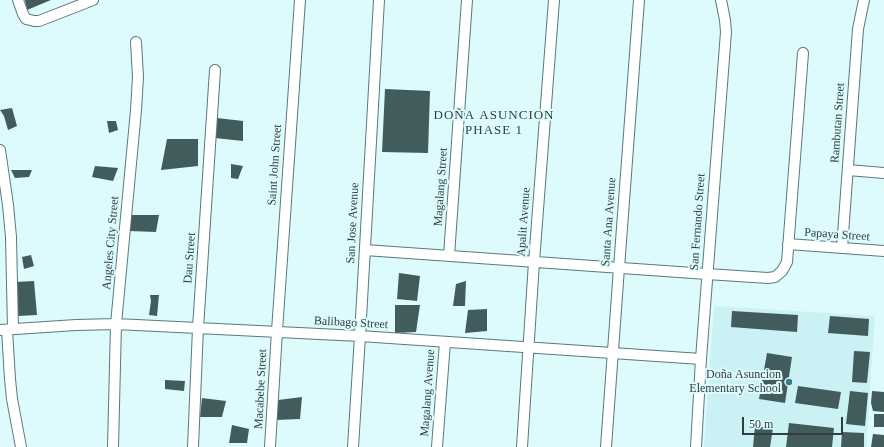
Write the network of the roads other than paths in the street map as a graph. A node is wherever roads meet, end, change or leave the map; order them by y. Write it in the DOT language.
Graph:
graph roads {
  1 [pos="18,0"];
  2 [pos="93,0"];
  3 [pos="300,0"];
  4 [pos="379,0"];
  5 [pos="467,0"];
  6 [pos="554,0"];
  7 [pos="639,0"];
  8 [pos="721,0"];
  9 [pos="864,0"];
  10 [pos="136,42"];
  11 [pos="803,53"];
  12 [pos="215,70"];
  13 [pos="0,150"];
  14 [pos="848,170"];
  15 [pos="884,173"];
  16 [pos="788,244"];
  17 [pos="842,248"];
  18 [pos="365,250"];
  19 [pos="884,251"];
  20 [pos="449,256"];
  21 [pos="534,262"];
  22 [pos="618,268"];
  23 [pos="707,274"];
  24 [pos="116,324"];
  25 [pos="198,328"];
  26 [pos="7,330"];
  27 [pos="277,332"];
  28 [pos="360,336"];
  29 [pos="445,342"];
  30 [pos="528,347"];
  31 [pos="613,353"];
  32 [pos="701,359"];
  33 [pos="21,447"];
  34 [pos="112,447"];
  35 [pos="193,447"];
  36 [pos="270,447"];
  37 [pos="353,447"];
  38 [pos="437,447"];
  39 [pos="522,447"];
  40 [pos="606,447"];
  41 [pos="696,447"];
  1 -- 2 [label="street"];
  3 -- 27 [label="street, Saint John Street"];
  4 -- 18 [label="street, San Jose Avenue"];
  5 -- 20 [label="street, Magalang Street"];
  6 -- 21 [label="street, Apalit Avenue"];
  7 -- 22 [label="street, Santa Ana Avenue"];
  8 -- 23 [label="street, San Fernando Street"];
  9 -- 14 [label="street, Rambutan Street"];
  10 -- 24 [label="street, Angeles City Street"];
  11 -- 16 [label="street"];
  12 -- 25 [label="street, Dau Street"];
  13 -- 26 [label="street"];
  14 -- 15 [label="street"];
  14 -- 17 [label="street, Rambutan Street"];
  16 -- 17 [label="street, Papaya Street"];
  16 -- 23 [label="street"];
  17 -- 19 [label="street, Papaya Street"];
  18 -- 20 [label="street"];
  18 -- 28 [label="street, San Jose Avenue"];
  20 -- 21 [label="street"];
  21 -- 22 [label="street"];
  21 -- 30 [label="street, Apalit Avenue"];
  22 -- 23 [label="street"];
  22 -- 31 [label="street, Santa Ana Avenue"];
  23 -- 32 [label="street, San Fernando Street"];
  24 -- 25 [label="street, Balibago Street"];
  24 -- 26 [label="street, Balibago Street"];
  24 -- 34 [label="street, Angeles City Street"];
  25 -- 27 [label="street, Balibago Street"];
  25 -- 35 [label="street, Dau Street"];
  26 -- 33 [label="street"];
  27 -- 28 [label="street, Balibago Street"];
  27 -- 36 [label="street, Macabebe Street"];
  28 -- 29 [label="street, Balibago Street"];
  28 -- 37 [label="street, San Jose Avenue"];
  29 -- 30 [label="street, Balibago Street"];
  29 -- 38 [label="street, Magalang Avenue"];
  30 -- 31 [label="street, Balibago Street"];
  30 -- 39 [label="street, Apalit Avenue"];
  31 -- 32 [label="street, Balibago Street"];
  31 -- 40 [label="street, Santa Ana Avenue"];
  32 -- 41 [label="street, San Fernando Street"];
}
